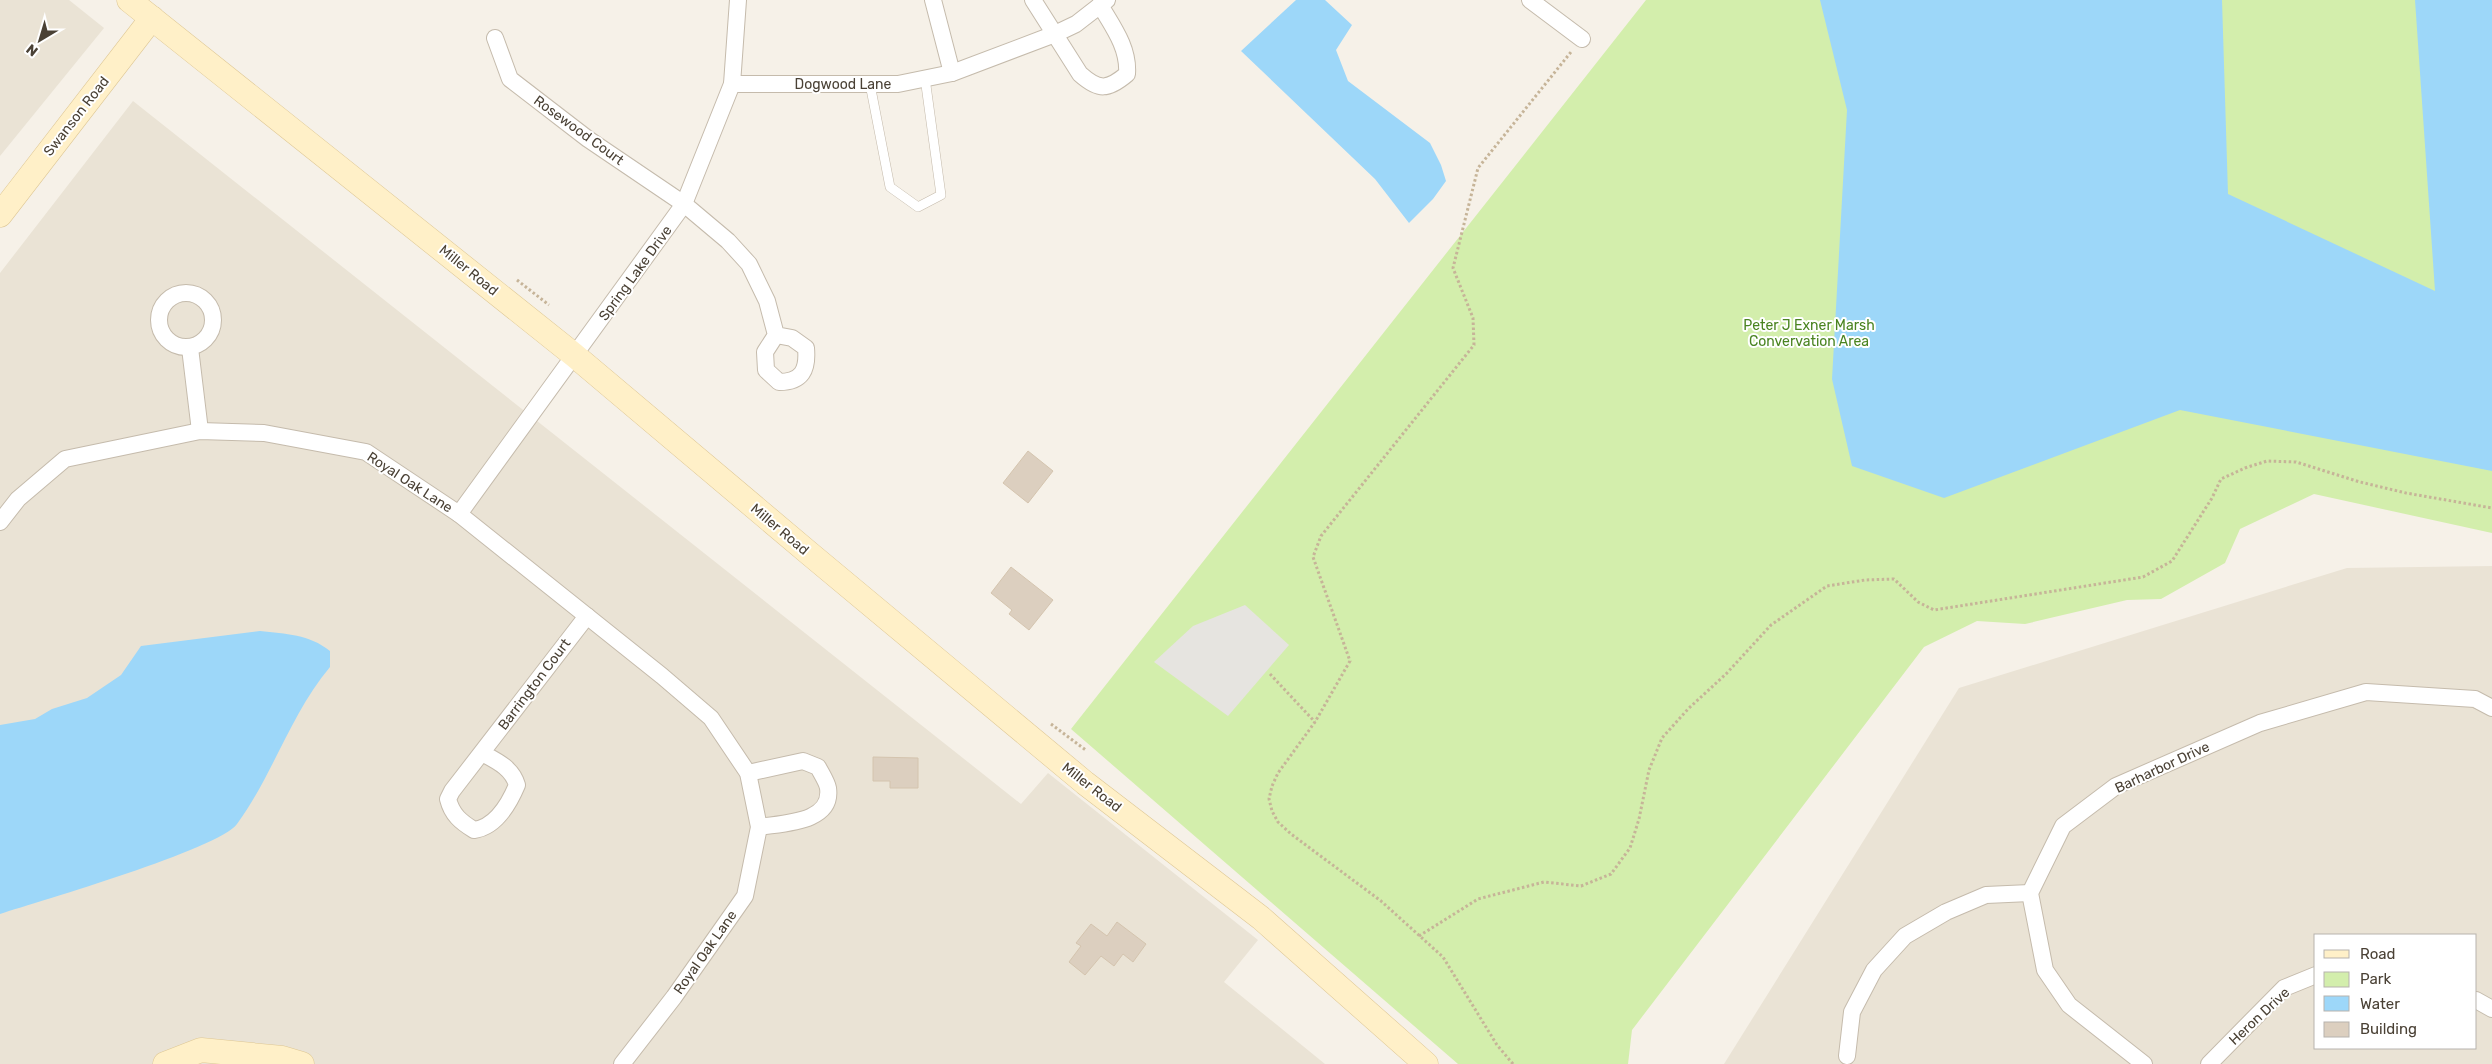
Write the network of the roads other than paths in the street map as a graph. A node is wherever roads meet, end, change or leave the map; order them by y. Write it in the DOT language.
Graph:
graph roads {
  1 [pos="129,0"];
  2 [pos="738,0"];
  3 [pos="933,0"];
  4 [pos="1033,0"];
  5 [pos="1530,0"];
  6 [pos="1104,3"];
  7 [pos="152,18"];
  8 [pos="1055,34"];
  9 [pos="494,38"];
  10 [pos="1582,39"];
  11 [pos="952,73"];
  12 [pos="925,78"];
  13 [pos="732,84"];
  14 [pos="870,84"];
  15 [pos="684,204"];
  16 [pos="0,215"];
  17 [pos="776,335"];
  18 [pos="190,348"];
  19 [pos="574,354"];
  20 [pos="200,431"];
  21 [pos="459,514"];
  22 [pos="0,522"];
  23 [pos="587,616"];
  24 [pos="2492,708"];
  25 [pos="482,753"];
  26 [pos="748,773"];
  27 [pos="759,827"];
  28 [pos="2030,893"];
  29 [pos="2314,976"];
  30 [pos="2477,1001"];
  31 [pos="2492,1009"];
  32 [pos="1846,1056"];
  33 [pos="165,1064"];
  34 [pos="302,1064"];
  35 [pos="622,1064"];
  36 [pos="1426,1064"];
  37 [pos="2144,1064"];
  38 [pos="2209,1064"];
  1 -- 7 [label="street, Miller Road"];
  2 -- 13 [label="street, Spring Lake Drive"];
  3 -- 11 [label="street"];
  4 -- 8 [label="street, Dogwood Lane"];
  5 -- 10 [label="street"];
  6 -- 8 [label="street, Dogwood Lane"];
  6 -- 8 [label="street, Dogwood Lane"];
  7 -- 16 [label="street, Swanson Road"];
  7 -- 19 [label="street, Miller Road"];
  8 -- 11 [label="street, Dogwood Lane"];
  9 -- 15 [label="street, Rosewood Court"];
  11 -- 12 [label="street, Dogwood Lane"];
  12 -- 14 [label="street, Dogwood Lane"];
  12 -- 14 [label="lane"];
  13 -- 14 [label="street, Dogwood Lane"];
  13 -- 15 [label="street, Spring Lake Drive"];
  15 -- 17 [label="street, Rosewood Court"];
  15 -- 19 [label="street, Spring Lake Drive"];
  18 -- 20 [label="street"];
  19 -- 21 [label="street, Spring Lake Drive"];
  19 -- 36 [label="street, Miller Road"];
  20 -- 21 [label="street, Royal Oak Lane"];
  20 -- 22 [label="street, Royal Oak Lane"];
  21 -- 23 [label="street, Royal Oak Lane"];
  23 -- 25 [label="street, Barrington Court"];
  23 -- 26 [label="street, Royal Oak Lane"];
  24 -- 28 [label="street, Barharbor Drive"];
  25 -- 25 [label="street, Barrington Court"];
  26 -- 27 [label="street, Royal Oak Lane"];
  26 -- 27 [label="street"];
  27 -- 35 [label="street, Royal Oak Lane"];
  28 -- 32 [label="street"];
  28 -- 37 [label="street"];
  29 -- 38 [label="street, Heron Drive"];
  30 -- 31 [label="street"];
  33 -- 34 [label="street"];
}
